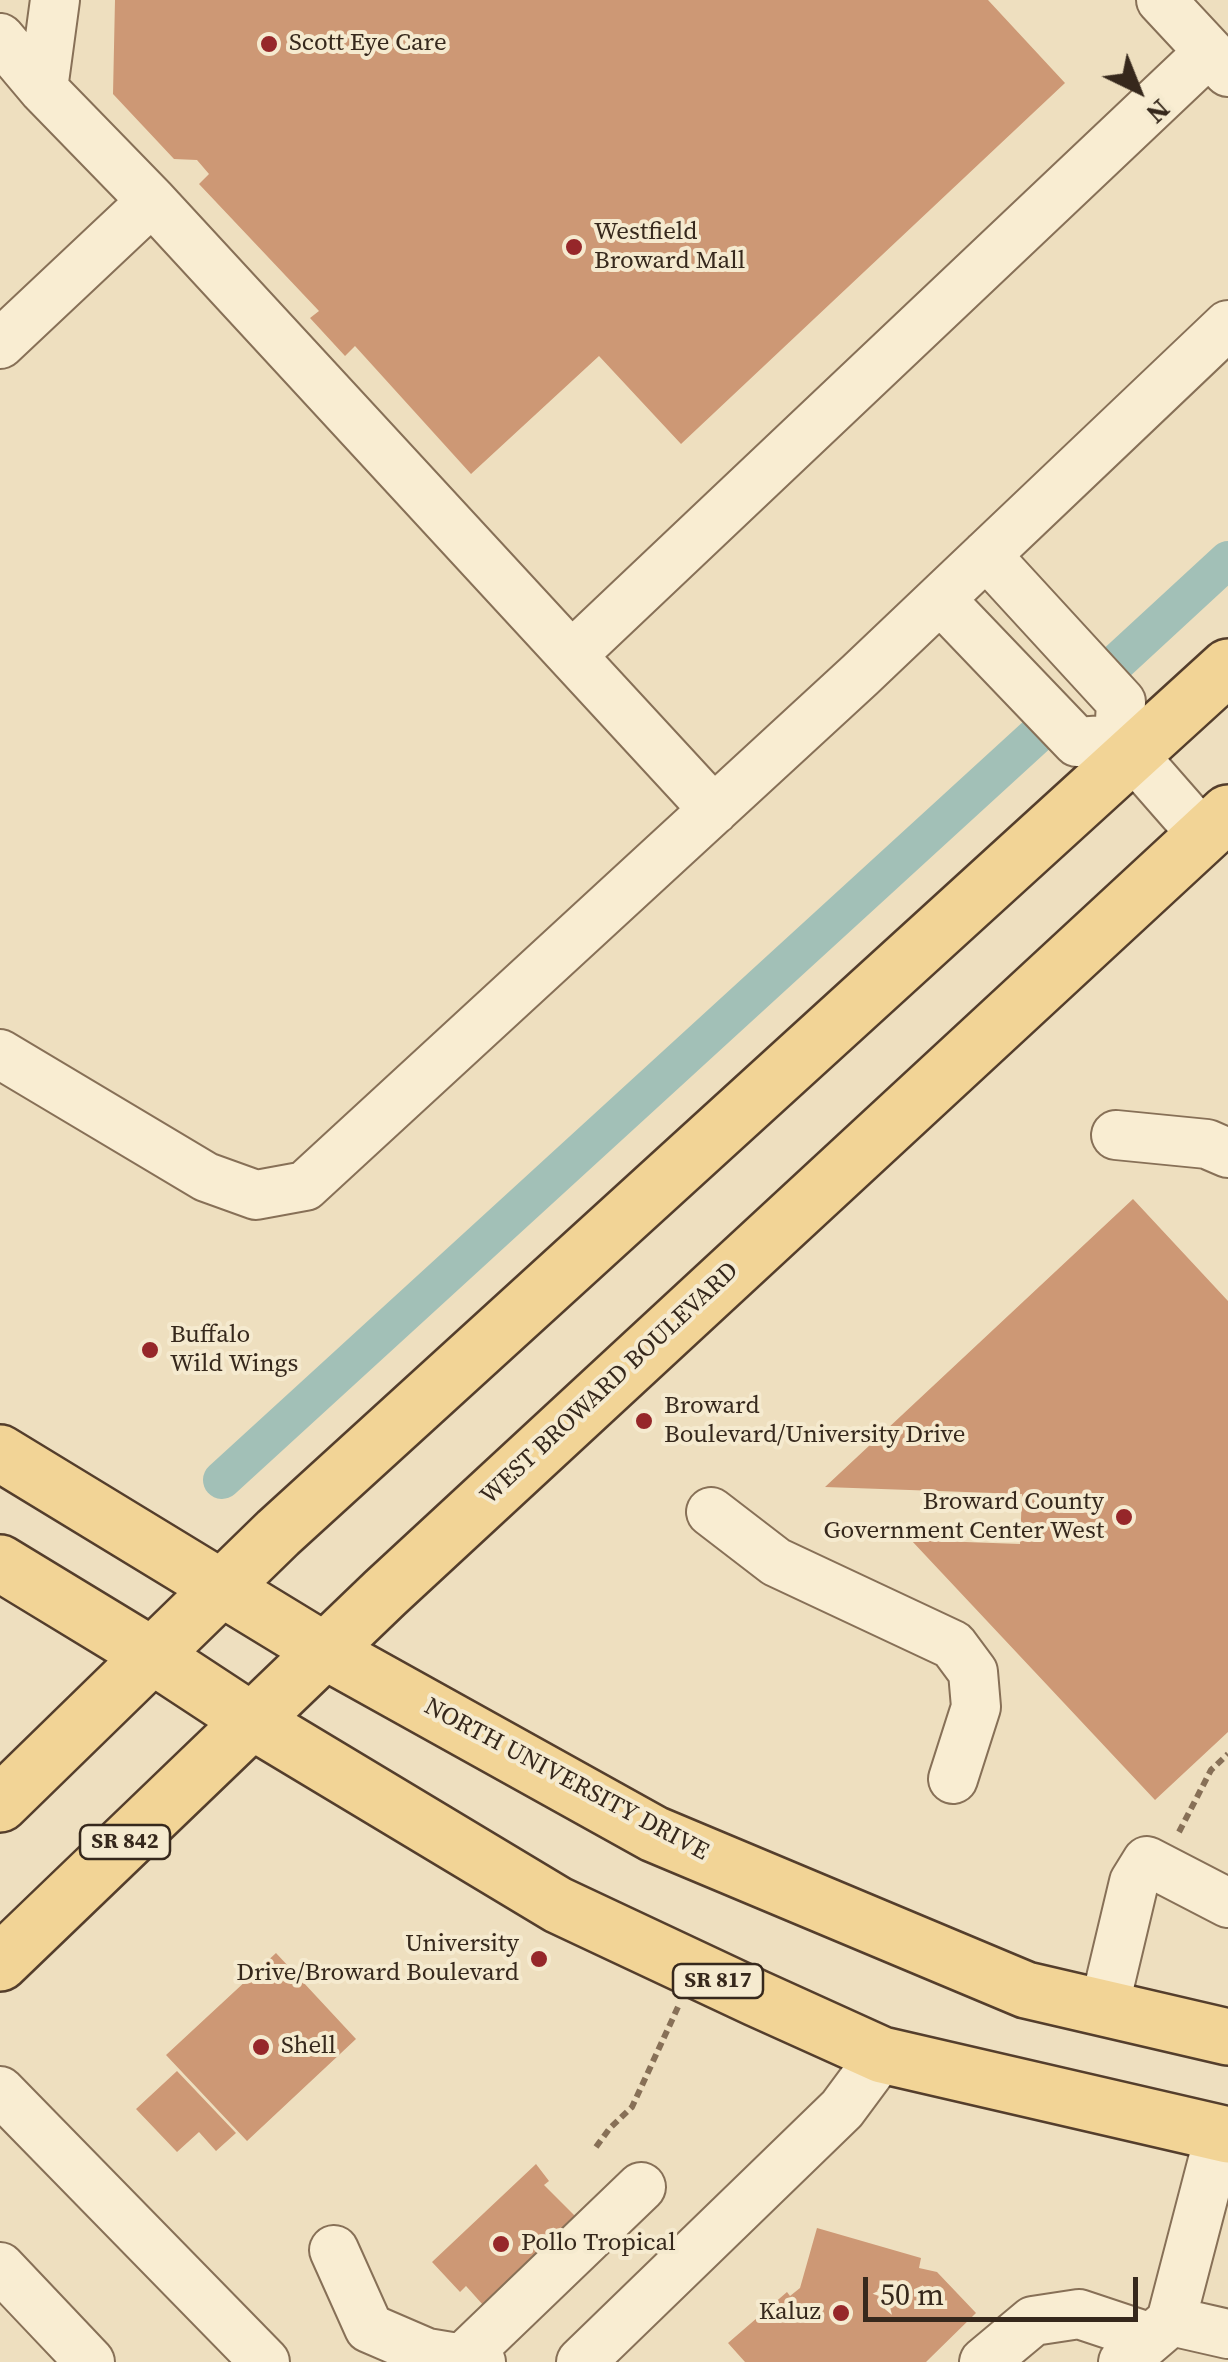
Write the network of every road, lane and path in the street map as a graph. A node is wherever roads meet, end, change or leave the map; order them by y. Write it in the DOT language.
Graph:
graph roads {
  1 [pos="55,0"];
  2 [pos="1161,0"];
  3 [pos="0,38"];
  4 [pos="1219,62"];
  5 [pos="43,89"];
  6 [pos="152,200"];
  7 [pos="1228,325"];
  8 [pos="0,344"];
  9 [pos="986,555"];
  10 [pos="940,599"];
  11 [pos="572,655"];
  12 [pos="1228,668"];
  13 [pos="1126,747"];
  14 [pos="714,810"];
  15 [pos="1216,824"];
  16 [pos="0,1054"];
  17 [pos="1116,1135"];
  18 [pos="1228,1153"];
  19 [pos="0,1453"];
  20 [pos="712,1512"];
  21 [pos="0,1563"];
  22 [pos="220,1587"];
  23 [pos="325,1650"];
  24 [pos="153,1656"];
  25 [pos="252,1721"];
  26 [pos="1228,1754"];
  27 [pos="953,1779"];
  28 [pos="0,1804"];
  29 [pos="1161,1868"];
  30 [pos="1228,1903"];
  31 [pos="0,1963"];
  32 [pos="696,1970"];
  33 [pos="1104,2008"];
  34 [pos="1228,2038"];
  35 [pos="882,2054"];
  36 [pos="7,2114"];
  37 [pos="1224,2134"];
  38 [pos="596,2148"];
  39 [pos="641,2188"];
  40 [pos="334,2250"];
  41 [pos="0,2266"];
  42 [pos="1228,2334"];
  43 [pos="1148,2340"];
  44 [pos="606,2353"];
  45 [pos="472,2360"];
  46 [pos="90,2362"];
  47 [pos="266,2362"];
  48 [pos="984,2362"];
  1 -- 5 [label="street"];
  2 -- 4 [label="street"];
  3 -- 5 [label="street"];
  4 -- 11 [label="street"];
  5 -- 6 [label="street"];
  6 -- 8 [label="street"];
  6 -- 11 [label="street"];
  7 -- 9 [label="street"];
  9 -- 10 [label="street"];
  9 -- 13 [label="street"];
  10 -- 13 [label="street"];
  10 -- 14 [label="street"];
  11 -- 14 [label="street"];
  12 -- 13 [label="main road"];
  13 -- 15 [label="street"];
  13 -- 22 [label="main road"];
  14 -- 16 [label="street"];
  15 -- 23 [label="main road, WEST BROWARD BOULEVARD"];
  17 -- 18 [label="street"];
  19 -- 22 [label="main road, NORTH UNIVERSITY DRIVE"];
  20 -- 27 [label="street"];
  21 -- 24 [label="main road, SR 817"];
  22 -- 23 [label="main road, NORTH UNIVERSITY DRIVE"];
  22 -- 24 [label="main road"];
  23 -- 25 [label="main road, WEST BROWARD BOULEVARD / SR 842"];
  23 -- 33 [label="main road, NORTH UNIVERSITY DRIVE"];
  24 -- 25 [label="main road, SR 817"];
  24 -- 28 [label="main road"];
  25 -- 31 [label="main road, WEST BROWARD BOULEVARD / SR 842"];
  25 -- 32 [label="main road, SR 817"];
  26 -- 29 [label="path"];
  29 -- 30 [label="street"];
  29 -- 33 [label="street"];
  32 -- 35 [label="main road, SR 817"];
  32 -- 38 [label="path"];
  33 -- 34 [label="main road, NORTH UNIVERSITY DRIVE"];
  35 -- 37 [label="main road, SR 817"];
  35 -- 44 [label="street"];
  36 -- 47 [label="street"];
  37 -- 43 [label="street"];
  39 -- 45 [label="street"];
  40 -- 45 [label="street"];
  41 -- 46 [label="street"];
  42 -- 43 [label="street"];
  43 -- 48 [label="street"];
}
